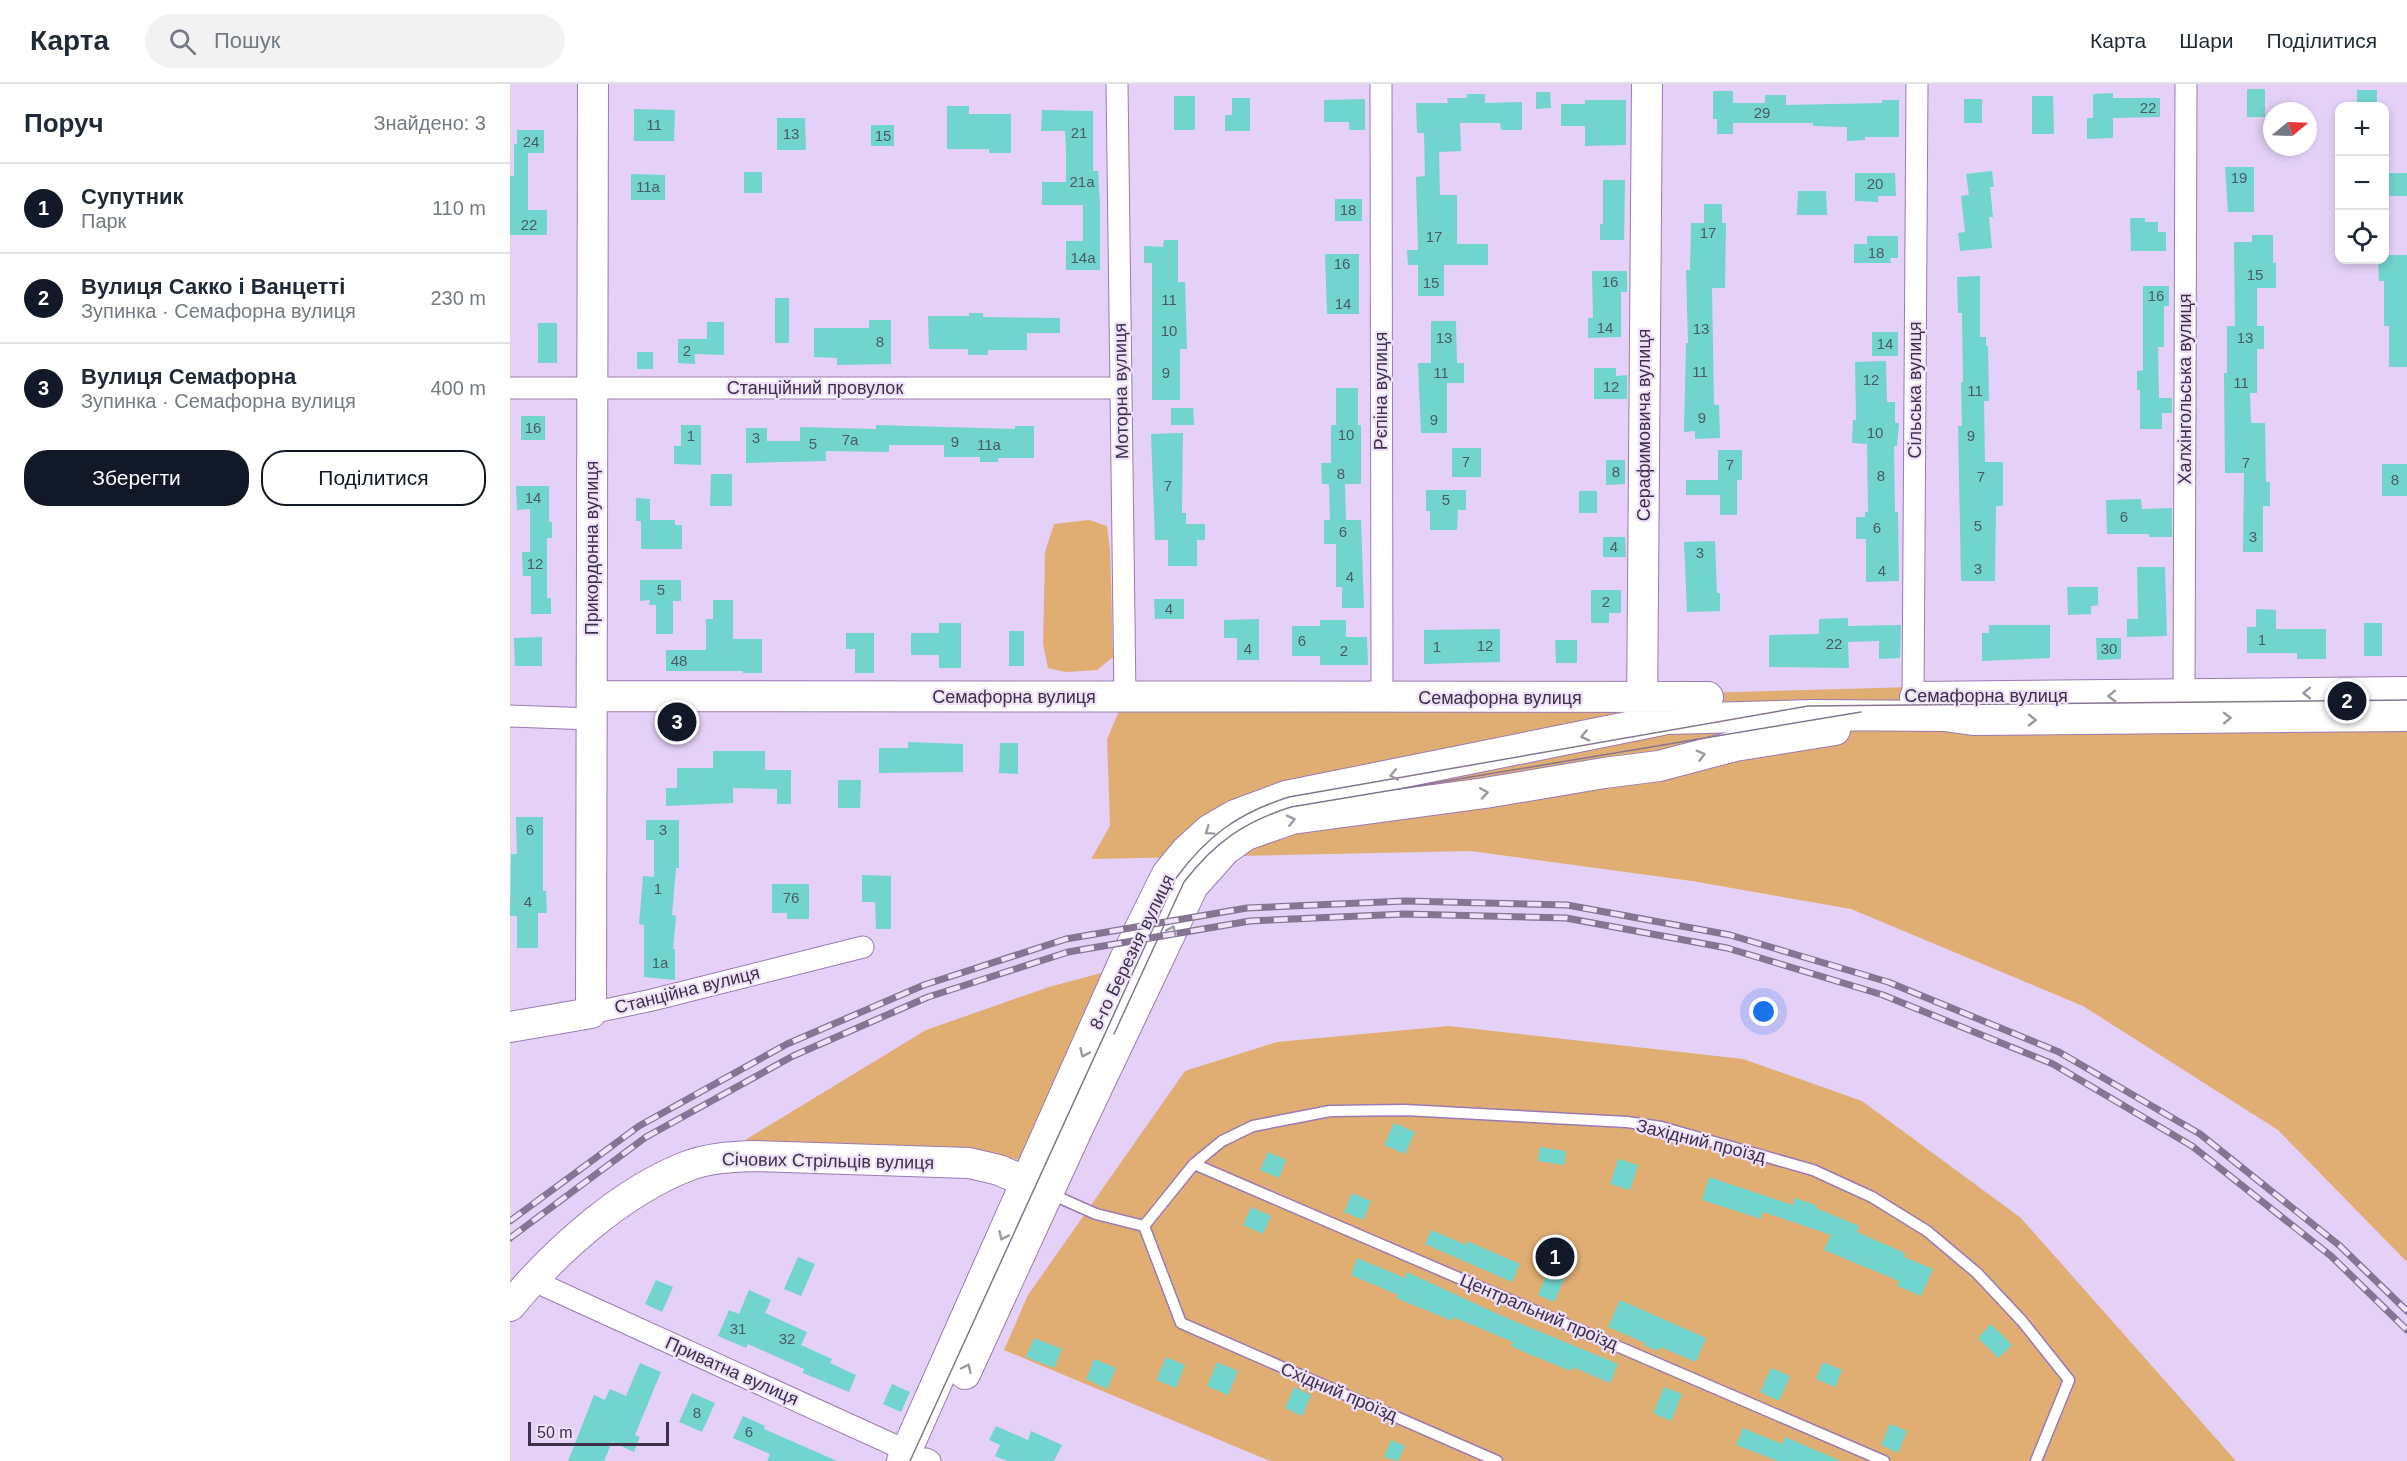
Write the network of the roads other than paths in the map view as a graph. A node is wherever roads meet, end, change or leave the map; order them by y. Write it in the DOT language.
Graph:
graph roads {
  1 [pos="593,84"];
  2 [pos="1117,84"];
  3 [pos="1380,84"];
  4 [pos="1647,84"];
  5 [pos="1917,84"];
  6 [pos="2186,84"];
  7 [pos="510,388"];
  8 [pos="593,388"];
  9 [pos="1121,388"];
  10 [pos="2407,692"];
  11 [pos="2184,695"];
  12 [pos="1913,697"];
  13 [pos="1125,698"];
  14 [pos="1382,698"];
  15 [pos="592,708"];
  16 [pos="1642,710"];
  17 [pos="510,716"];
  18 [pos="2407,716"];
  19 [pos="1973,720"];
  20 [pos="1644,767"];
  21 [pos="863,947"];
  22 [pos="591,1013"];
  23 [pos="510,1027"];
  24 [pos="1194,1164"];
  25 [pos="1037,1188"];
  26 [pos="1144,1226"];
  27 [pos="534,1281"];
  28 [pos="510,1306"];
  29 [pos="918,1459"];
  30 [pos="1497,1461"];
  31 [pos="1884,1461"];
  32 [pos="2036,1461"];
  1 -- 8 [label="main road, Прикордонна вулиця"];
  2 -- 9 [label="street, Моторна вулиця"];
  3 -- 14 [label="street, Рєпіна вулиця"];
  4 -- 16 [label="main road, Серафимовича вулиця"];
  5 -- 12 [label="street, Сільська вулиця"];
  6 -- 11 [label="street, Халхінгольська вулиця"];
  7 -- 8 [label="street, Станційний провулок"];
  8 -- 9 [label="street, Станційний провулок"];
  8 -- 15 [label="main road, Прикордонна вулиця"];
  9 -- 13 [label="street, Моторна вулиця"];
  10 -- 11 [label="main road, Семафорна вулиця, one-way"];
  11 -- 12 [label="main road, Семафорна вулиця, one-way"];
  12 -- 16 [label="main road, Семафорна вулиця"];
  13 -- 14 [label="main road, Семафорна вулиця"];
  13 -- 15 [label="main road, Семафорна вулиця"];
  14 -- 16 [label="main road, Семафорна вулиця"];
  15 -- 17 [label="street, Семафорна вулиця"];
  15 -- 22 [label="main road, Прикордонна вулиця"];
  16 -- 19 [label="main road, Семафорна вулиця"];
  16 -- 20 [label="main road, Серафимовича вулиця"];
  16 -- 25 [label="main road, 8-го Березня вулиця, one-way"];
  19 -- 18 [label="main road, Семафорна вулиця, one-way"];
  20 -- 19 [label="main road, Семафорна вулиця, one-way"];
  25 -- 20 [label="main road, 8-го Березня вулиця, one-way"];
  21 -- 22 [label="street, Станційна вулиця"];
  22 -- 23 [label="main road, Станційна вулиця"];
  24 -- 26 [label="lane, Західний проїзд"];
  24 -- 31 [label="lane, Центральний проїзд"];
  24 -- 32 [label="lane, Західний проїзд"];
  25 -- 26 [label="lane"];
  25 -- 27 [label="main road, Січових Стрільців вулиця"];
  25 -- 29 [label="main road, 8-го Березня вулиця"];
  26 -- 30 [label="lane, Східний проїзд"];
  27 -- 28 [label="main road, Січових Стрільців вулиця"];
  27 -- 29 [label="street, Приватна вулиця"];
}
